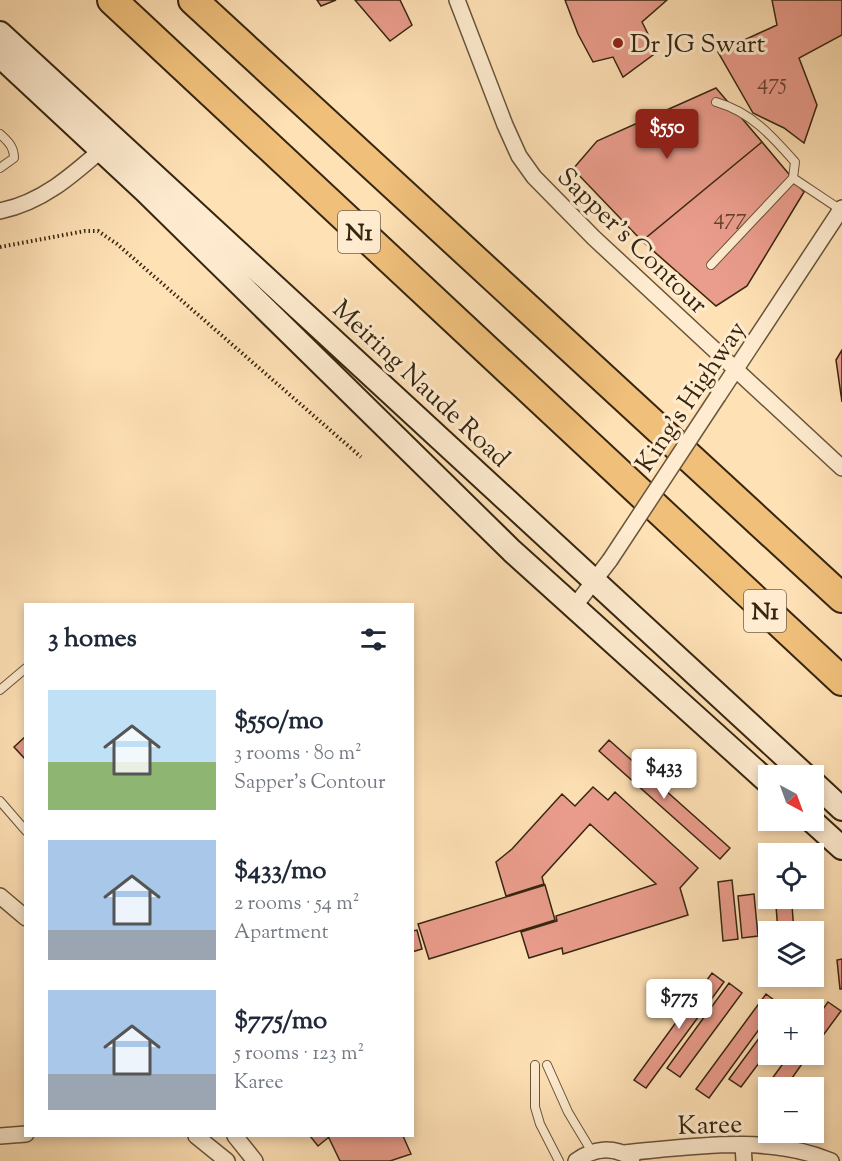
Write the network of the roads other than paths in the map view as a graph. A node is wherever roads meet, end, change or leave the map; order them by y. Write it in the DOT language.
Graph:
graph roads {
  1 [pos="112,0"];
  2 [pos="193,0"];
  3 [pos="457,0"];
  4 [pos="0,33"];
  5 [pos="0,56"];
  6 [pos="716,102"];
  7 [pos="0,134"];
  8 [pos="108,144"];
  9 [pos="0,168"];
  10 [pos="793,177"];
  11 [pos="841,209"];
  12 [pos="0,211"];
  13 [pos="711,265"];
  14 [pos="736,370"];
  15 [pos="842,468"];
  16 [pos="594,580"];
  17 [pos="842,598"];
  18 [pos="574,607"];
  19 [pos="24,670"];
  20 [pos="842,681"];
  21 [pos="0,690"];
  22 [pos="794,765"];
  23 [pos="758,773"];
  24 [pos="824,792"];
  25 [pos="0,801"];
  26 [pos="842,809"];
  27 [pos="24,829"];
  28 [pos="823,831"];
  29 [pos="842,848"];
  30 [pos="0,896"];
  31 [pos="24,916"];
  32 [pos="535,1065"];
  33 [pos="547,1065"];
  34 [pos="24,1134"];
  35 [pos="0,1136"];
  36 [pos="197,1137"];
  37 [pos="236,1137"];
  38 [pos="592,1152"];
  39 [pos="743,1153"];
  40 [pos="630,1157"];
  41 [pos="227,1161"];
  42 [pos="255,1161"];
  43 [pos="559,1161"];
  44 [pos="576,1161"];
  45 [pos="831,1161"];
  1 -- 20 [label="highway, N1"];
  2 -- 17 [label="highway, N1"];
  3 -- 14 [label="street, Sapper's Contour"];
  4 -- 8 [label="street, Meiring Naude Road"];
  5 -- 8 [label="street, Meiring Naude Road"];
  6 -- 10 [label="lane"];
  7 -- 9 [label="lane"];
  8 -- 12 [label="street"];
  8 -- 16 [label="street, Meiring Naude Road"];
  8 -- 18 [label="street, Meiring Naude Road"];
  10 -- 11 [label="lane"];
  10 -- 13 [label="lane"];
  11 -- 14 [label="street, King's Highway"];
  14 -- 15 [label="street, Sapper's Contour"];
  14 -- 16 [label="street, King's Highway, bridge"];
  16 -- 18 [label="street, King's Highway"];
  16 -- 22 [label="street, Meiring Naude Road"];
  18 -- 23 [label="street, Meiring Naude Road"];
  19 -- 21 [label="lane"];
  24 -- 26 [label="street"];
  25 -- 27 [label="lane"];
  28 -- 29 [label="street"];
  30 -- 31 [label="street"];
  32 -- 43 [label="lane"];
  33 -- 38 [label="lane"];
  34 -- 35 [label="street"];
  36 -- 41 [label="street"];
  37 -- 42 [label="street"];
  38 -- 40 [label="street, Karee"];
  38 -- 44 [label="street"];
  39 -- 40 [label="street, Karee"];
  39 -- 45 [label="street, Karee"];
}
